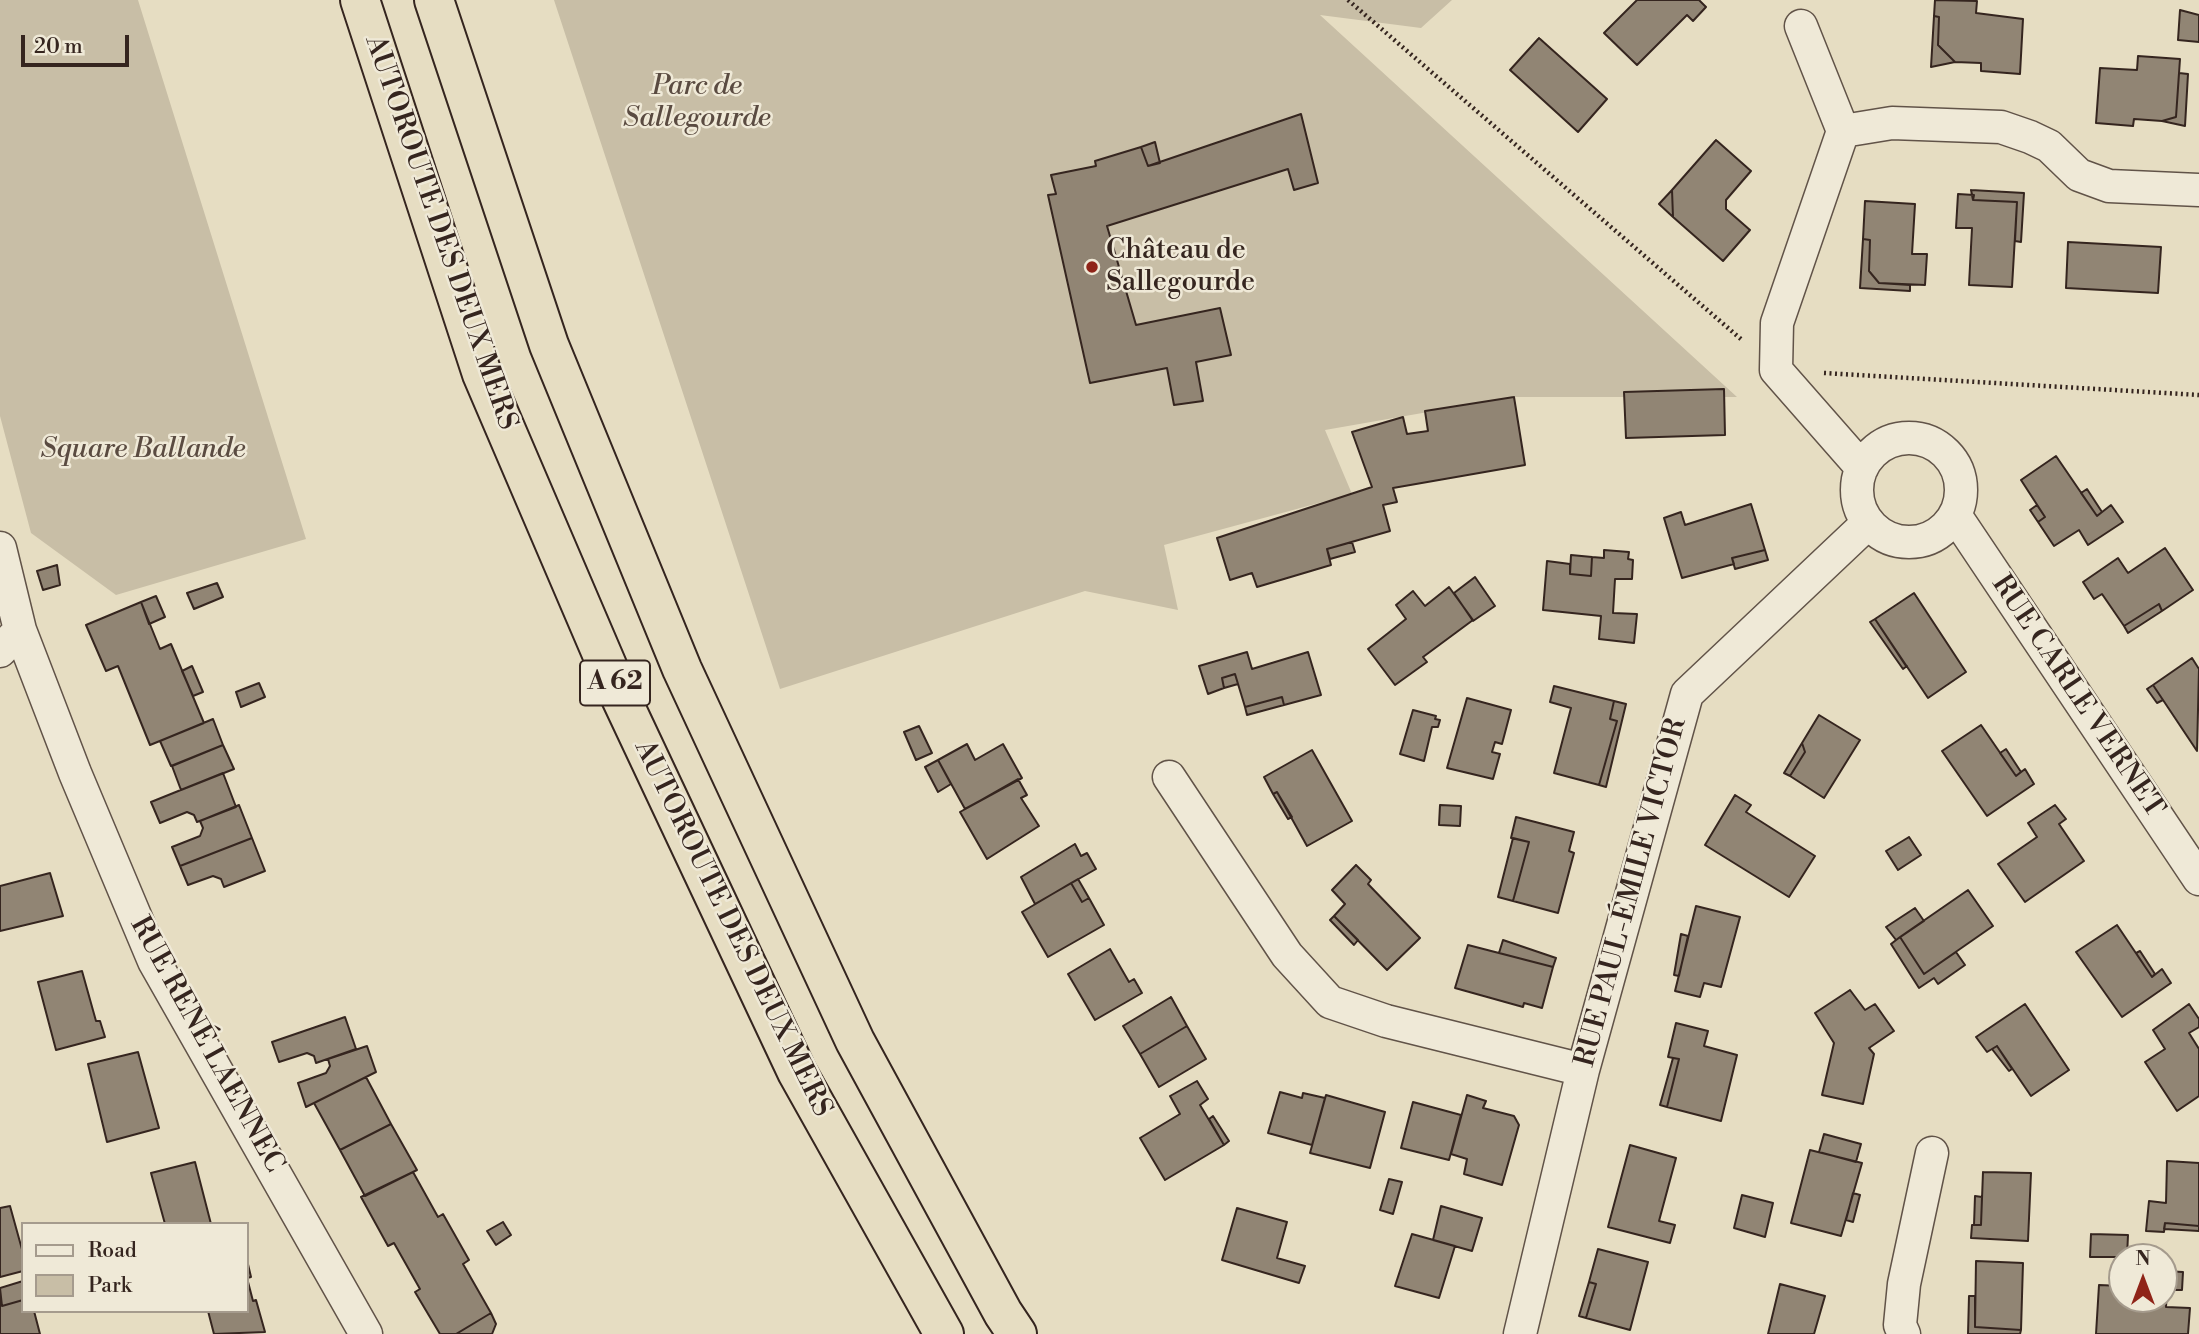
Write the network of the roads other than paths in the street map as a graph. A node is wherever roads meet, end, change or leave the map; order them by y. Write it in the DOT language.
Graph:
graph roads {
  1 [pos="360,0"];
  2 [pos="434,0"];
  3 [pos="1801,26"];
  4 [pos="1843,131"];
  5 [pos="2199,190"];
  6 [pos="1862,468"];
  7 [pos="1955,514"];
  8 [pos="1868,523"];
  9 [pos="0,548"];
  10 [pos="10,640"];
  11 [pos="1169,777"];
  12 [pos="2199,879"];
  13 [pos="1583,1070"];
  14 [pos="1932,1153"];
  15 [pos="366,1334"];
  16 [pos="944,1334"];
  17 [pos="1017,1334"];
  18 [pos="1520,1334"];
  19 [pos="1904,1334"];
  1 -- 16 [label="highway, AUTOROUTE DES DEUX MERS / A 62"];
  2 -- 17 [label="highway, A 62"];
  3 -- 4 [label="street"];
  4 -- 5 [label="street"];
  4 -- 6 [label="street"];
  6 -- 7 [label="street"];
  6 -- 8 [label="street"];
  7 -- 8 [label="street"];
  7 -- 12 [label="street, RUE CARLE VERNET"];
  8 -- 13 [label="street, RUE PAUL-ÉMILE VICTOR"];
  9 -- 10 [label="street, RUE RENÉ LAENNEC"];
  10 -- 15 [label="street, RUE RENÉ LAENNEC"];
  11 -- 13 [label="street"];
  13 -- 18 [label="street, RUE PAUL-ÉMILE VICTOR"];
  14 -- 19 [label="street"];
}
